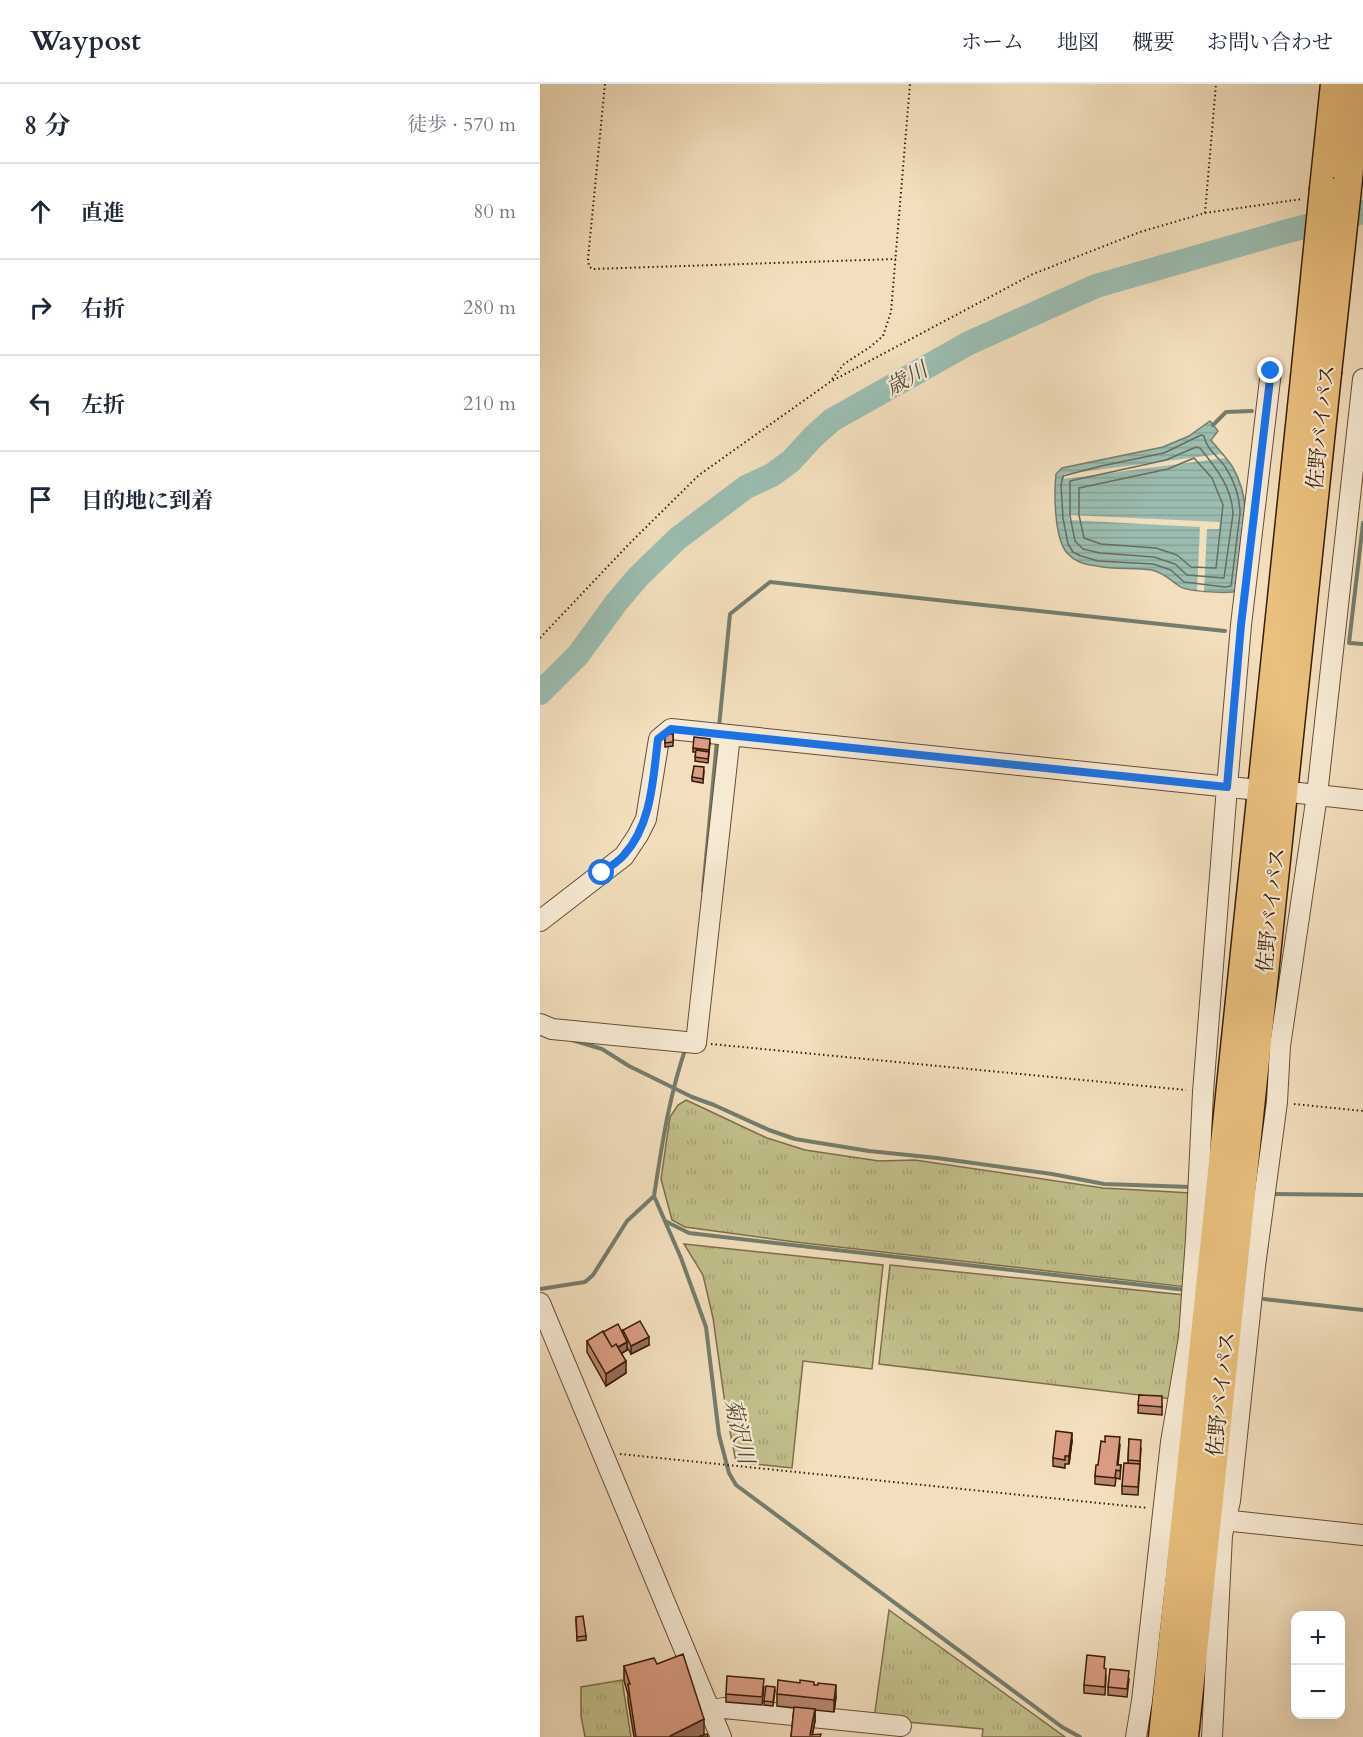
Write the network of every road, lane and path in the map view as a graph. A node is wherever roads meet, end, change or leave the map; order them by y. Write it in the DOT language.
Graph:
graph roads {
  1 [pos="605,84"];
  2 [pos="910,84"];
  3 [pos="1216,84"];
  4 [pos="1335,84"];
  5 [pos="1357,84"];
  6 [pos="1326,189"];
  7 [pos="1205,213"];
  8 [pos="896,259"];
  9 [pos="1271,371"];
  10 [pos="1316,375"];
  11 [pos="1363,379"];
  12 [pos="830,382"];
  13 [pos="540,638"];
  14 [pos="730,735"];
  15 [pos="1227,787"];
  16 [pos="1249,789"];
  17 [pos="1308,794"];
  18 [pos="1363,800"];
  19 [pos="540,921"];
  20 [pos="540,1024"];
  21 [pos="696,1043"];
  22 [pos="1203,1092"];
  23 [pos="1276,1102"];
  24 [pos="1363,1111"];
  25 [pos="540,1303"];
  26 [pos="1183,1444"];
  27 [pos="602,1453"];
  28 [pos="1164,1510"];
  29 [pos="1217,1519"];
  30 [pos="1363,1535"];
  31 [pos="1189,1595"];
  32 [pos="711,1710"];
  33 [pos="901,1726"];
  34 [pos="721,1737"];
  35 [pos="1136,1737"];
  36 [pos="1151,1737"];
  37 [pos="1164,1737"];
  38 [pos="1184,1737"];
  39 [pos="1196,1737"];
  40 [pos="1212,1737"];
  1 -- 8 [label="path"];
  2 -- 8 [label="path"];
  3 -- 7 [label="path"];
  4 -- 6 [label="highway, 佐野バイパス"];
  5 -- 6 [label="highway, 佐野バイパス"];
  6 -- 7 [label="path"];
  6 -- 10 [label="highway, 佐野バイパス, bridge"];
  7 -- 12 [label="path"];
  8 -- 12 [label="path"];
  9 -- 15 [label="street"];
  10 -- 26 [label="highway, 佐野バイパス"];
  10 -- 29 [label="highway, 佐野バイパス"];
  11 -- 17 [label="street"];
  12 -- 13 [label="path"];
  14 -- 15 [label="street"];
  14 -- 19 [label="street"];
  14 -- 21 [label="street"];
  15 -- 16 [label="street"];
  15 -- 22 [label="street"];
  17 -- 18 [label="street"];
  17 -- 23 [label="street"];
  20 -- 21 [label="street"];
  21 -- 22 [label="path"];
  22 -- 26 [label="street"];
  23 -- 24 [label="path"];
  23 -- 29 [label="street"];
  25 -- 27 [label="street"];
  26 -- 28 [label="street"];
  26 -- 31 [label="highway, 佐野バイパス"];
  27 -- 28 [label="path"];
  27 -- 32 [label="street"];
  28 -- 35 [label="street"];
  29 -- 30 [label="street"];
  29 -- 31 [label="highway, 佐野バイパス"];
  29 -- 40 [label="street"];
  31 -- 36 [label="highway"];
  31 -- 37 [label="highway, 佐野バイパス"];
  31 -- 38 [label="highway, 佐野バイパス"];
  31 -- 39 [label="highway"];
  32 -- 33 [label="street"];
  32 -- 34 [label="street"];
}
